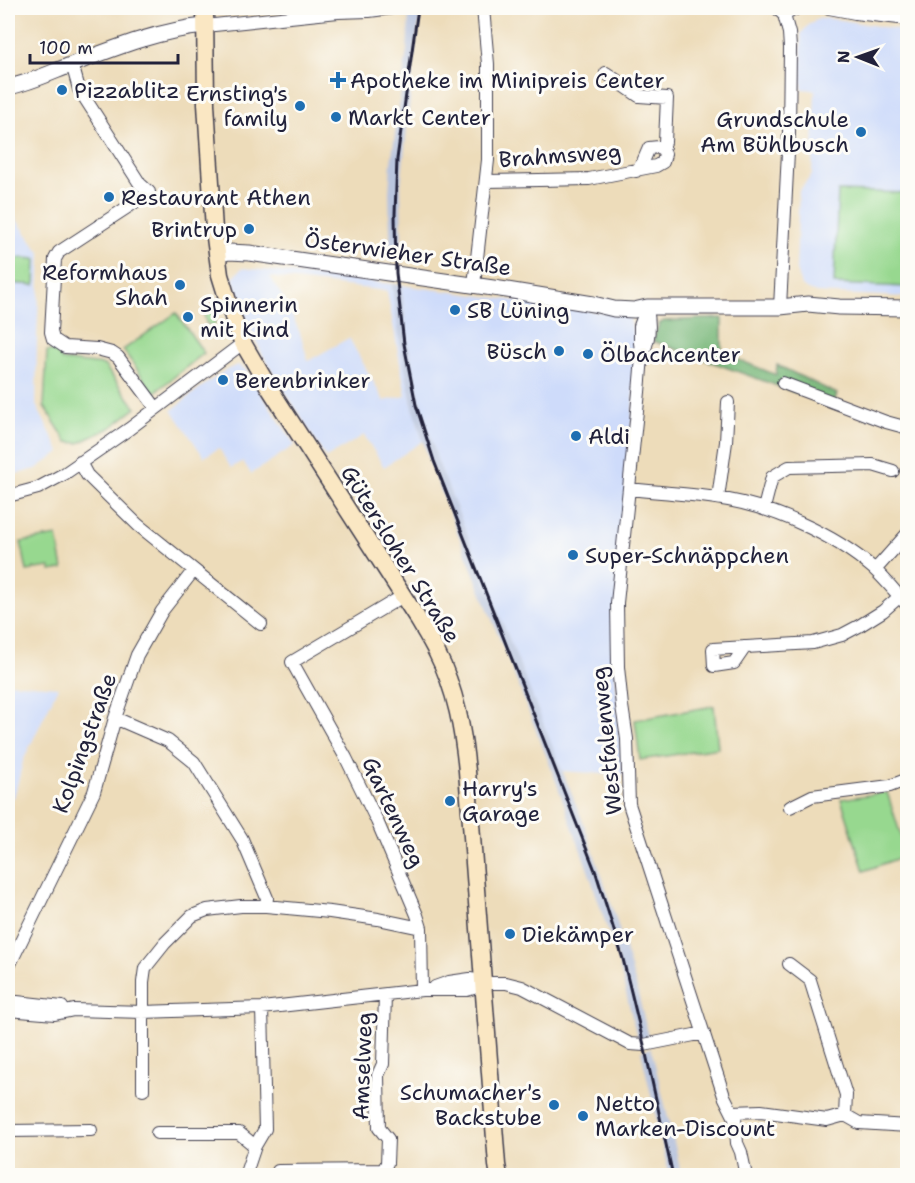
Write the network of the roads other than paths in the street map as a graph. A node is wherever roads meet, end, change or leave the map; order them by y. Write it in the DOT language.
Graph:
graph roads {
  1 [pos="205,8"];
  2 [pos="392,8"];
  3 [pos="483,8"];
  4 [pos="797,8"];
  5 [pos="829,8"];
  6 [pos="316,11"];
  7 [pos="781,11"];
  8 [pos="887,12"];
  9 [pos="908,19"];
  10 [pos="205,26"];
  11 [pos="72,64"];
  12 [pos="606,73"];
  13 [pos="8,87"];
  14 [pos="486,181"];
  15 [pos="217,255"];
  16 [pos="474,285"];
  17 [pos="647,307"];
  18 [pos="780,307"];
  19 [pos="908,308"];
  20 [pos="243,343"];
  21 [pos="783,383"];
  22 [pos="728,402"];
  23 [pos="156,408"];
  24 [pos="908,428"];
  25 [pos="80,462"];
  26 [pos="892,471"];
  27 [pos="629,489"];
  28 [pos="8,496"];
  29 [pos="718,498"];
  30 [pos="764,508"];
  31 [pos="908,533"];
  32 [pos="194,570"];
  33 [pos="875,570"];
  34 [pos="403,596"];
  35 [pos="903,602"];
  36 [pos="261,624"];
  37 [pos="745,647"];
  38 [pos="115,718"];
  39 [pos="908,780"];
  40 [pos="790,807"];
  41 [pos="266,906"];
  42 [pos="421,928"];
  43 [pos="789,964"];
  44 [pos="8,968"];
  45 [pos="483,983"];
  46 [pos="422,990"];
  47 [pos="385,995"];
  48 [pos="8,1001"];
  49 [pos="262,1008"];
  50 [pos="8,1010"];
  51 [pos="74,1010"];
  52 [pos="143,1012"];
  53 [pos="704,1033"];
  54 [pos="143,1090"];
  55 [pos="733,1112"];
  56 [pos="845,1115"];
  57 [pos="908,1126"];
  58 [pos="91,1130"];
  59 [pos="8,1131"];
  60 [pos="157,1133"];
  61 [pos="255,1146"];
  62 [pos="278,1171"];
  63 [pos="497,1172"];
  64 [pos="382,1173"];
  65 [pos="245,1176"];
  66 [pos="746,1176"];
  1 -- 10 [label="main road, Gütersloher Straße"];
  2 -- 6 [label="street"];
  3 -- 14 [label="street"];
  4 -- 7 [label="street"];
  5 -- 8 [label="street"];
  6 -- 10 [label="street"];
  7 -- 18 [label="street"];
  8 -- 9 [label="street"];
  10 -- 11 [label="street"];
  10 -- 15 [label="main road, Gütersloher Straße"];
  11 -- 13 [label="street"];
  11 -- 23 [label="street"];
  12 -- 14 [label="street, Brahmsweg"];
  14 -- 16 [label="street"];
  15 -- 16 [label="street, Österwieher Straße"];
  15 -- 20 [label="main road, Gütersloher Straße"];
  16 -- 17 [label="street, Österwieher Straße"];
  17 -- 18 [label="street, Österwieher Straße"];
  17 -- 27 [label="street, Westfalenweg"];
  18 -- 19 [label="street, Österwieher Straße"];
  20 -- 23 [label="street"];
  20 -- 34 [label="main road, Gütersloher Straße"];
  21 -- 24 [label="street"];
  22 -- 29 [label="street"];
  23 -- 25 [label="street"];
  25 -- 28 [label="street"];
  25 -- 32 [label="street"];
  26 -- 30 [label="street"];
  27 -- 29 [label="street"];
  27 -- 53 [label="street, Westfalenweg"];
  29 -- 30 [label="street"];
  30 -- 33 [label="street"];
  31 -- 33 [label="street"];
  32 -- 36 [label="street"];
  32 -- 38 [label="street, Kolpingstraße"];
  33 -- 35 [label="street"];
  34 -- 42 [label="street, Gartenweg"];
  34 -- 45 [label="main road, Gütersloher Straße"];
  35 -- 37 [label="street"];
  38 -- 41 [label="street"];
  38 -- 44 [label="street, Kolpingstraße"];
  39 -- 40 [label="street"];
  41 -- 42 [label="street"];
  41 -- 52 [label="street"];
  42 -- 46 [label="street, Gartenweg"];
  43 -- 56 [label="street"];
  45 -- 46 [label="street"];
  45 -- 53 [label="street"];
  45 -- 63 [label="main road, Gütersloher Straße"];
  46 -- 47 [label="street"];
  47 -- 49 [label="street"];
  47 -- 64 [label="street, Amselweg"];
  48 -- 51 [label="street"];
  49 -- 52 [label="street"];
  49 -- 61 [label="street"];
  50 -- 51 [label="street"];
  51 -- 52 [label="street"];
  52 -- 54 [label="street"];
  53 -- 55 [label="street, Westfalenweg"];
  55 -- 56 [label="street"];
  55 -- 66 [label="street, Westfalenweg"];
  56 -- 57 [label="street"];
  58 -- 59 [label="street"];
  60 -- 61 [label="street"];
  61 -- 65 [label="street"];
  62 -- 64 [label="street, Amselweg"];
}
